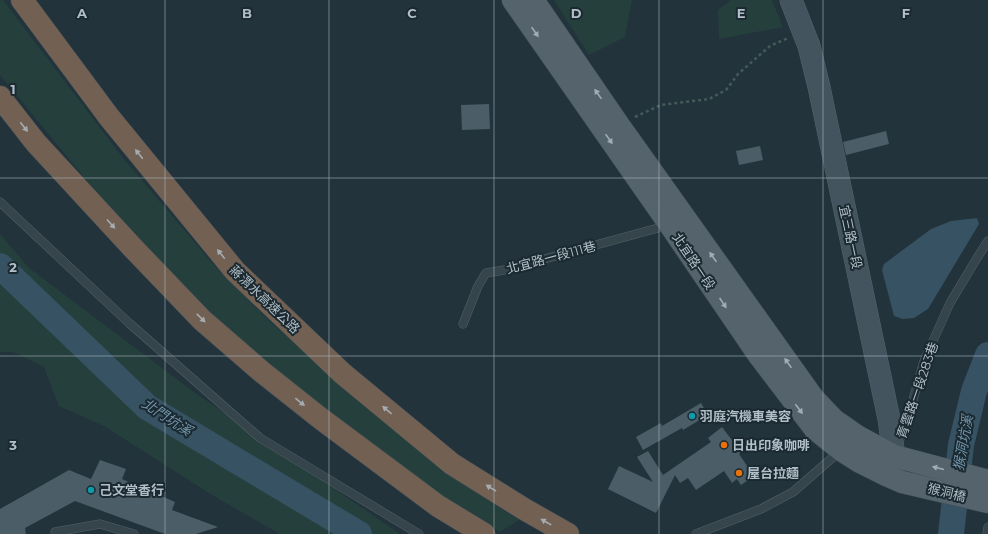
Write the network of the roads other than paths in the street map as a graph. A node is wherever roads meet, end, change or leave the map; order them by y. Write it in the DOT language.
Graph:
graph roads {
  1 [pos="22,0"];
  2 [pos="513,0"];
  3 [pos="533,0"];
  4 [pos="791,0"];
  5 [pos="0,96"];
  6 [pos="0,202"];
  7 [pos="670,225"];
  8 [pos="988,241"];
  9 [pos="463,324"];
  10 [pos="849,443"];
  11 [pos="915,462"];
  12 [pos="890,466"];
  13 [pos="909,483"];
  14 [pos="987,495"];
  15 [pos="988,526"];
  16 [pos="56,534"];
  17 [pos="134,534"];
  18 [pos="419,534"];
  19 [pos="484,534"];
  20 [pos="568,534"];
  21 [pos="696,534"];
  22 [pos="987,534"];
  20 -- 1 [label="highway, 蔣渭水高速公路, one-way"];
  2 -- 7 [label="main road, 北宜路一段, one-way"];
  10 -- 3 [label="main road, 北宜路一段, one-way"];
  4 -- 12 [label="street, 宜三路一段"];
  5 -- 19 [label="highway, one-way"];
  6 -- 18 [label="lane"];
  7 -- 9 [label="lane, 北宜路一段111巷"];
  7 -- 10 [label="main road, 北宜路一段, one-way"];
  8 -- 12 [label="lane, 青雲路一段283巷"];
  10 -- 12 [label="main road, 北宜路一段"];
  10 -- 21 [label="lane"];
  11 -- 12 [label="main road, 北宜路一段"];
  14 -- 11 [label="main road, 猴洞橋, one-way"];
  12 -- 13 [label="main road, 北宜路一段"];
  13 -- 14 [label="main road, 猴洞橋"];
  15 -- 22 [label="lane"];
  16 -- 17 [label="lane"];
}
